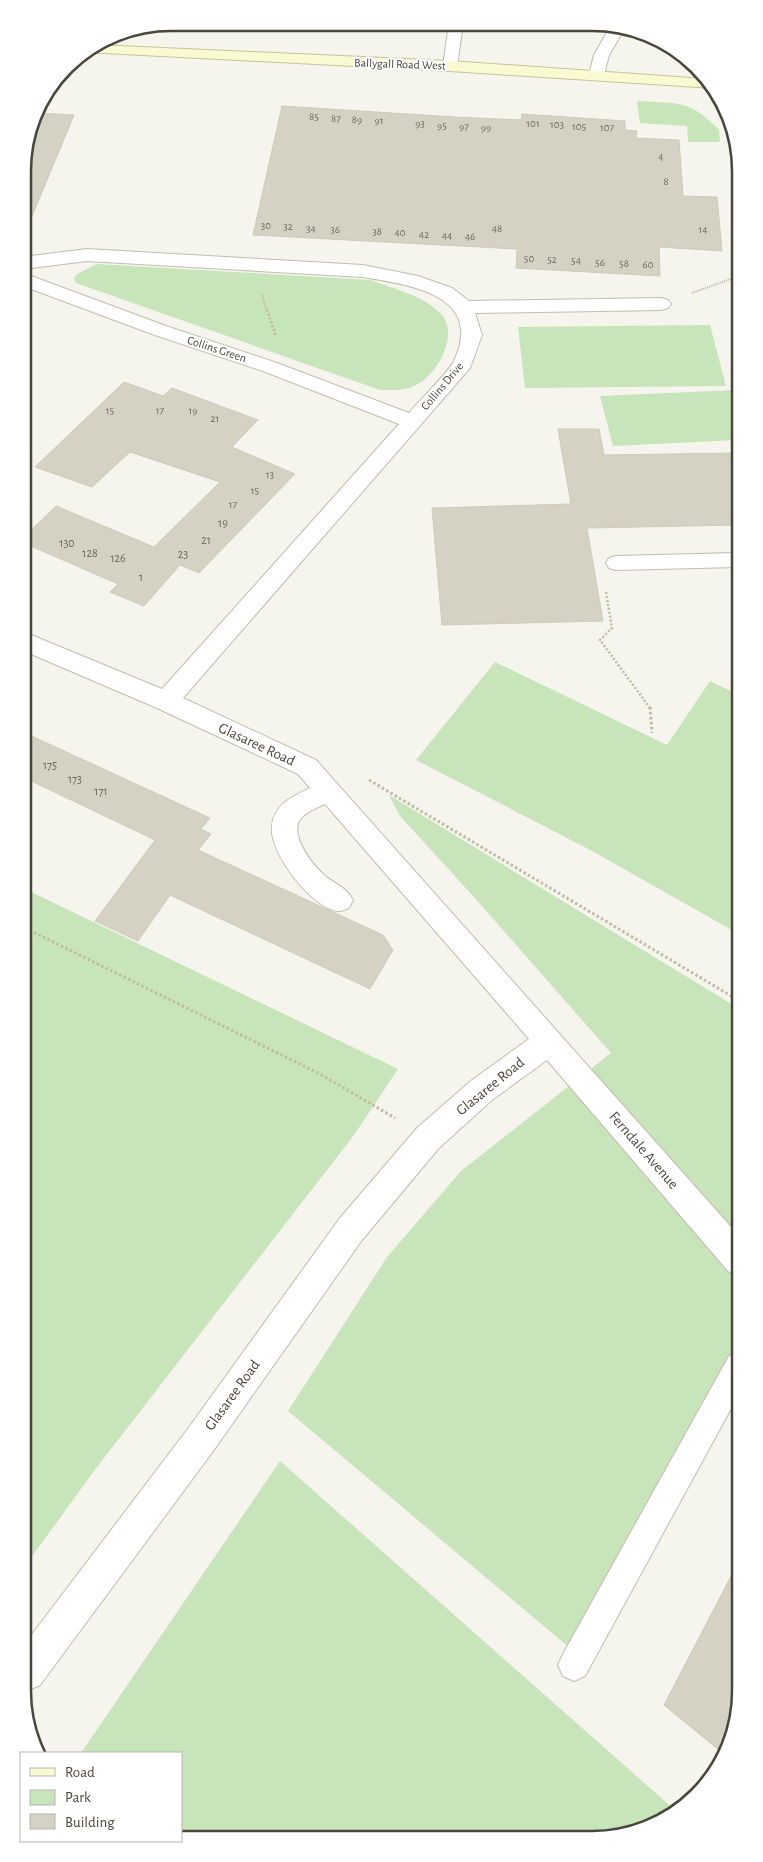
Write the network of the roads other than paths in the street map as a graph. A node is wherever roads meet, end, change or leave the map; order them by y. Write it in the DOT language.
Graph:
graph roads {
  1 [pos="455,31"];
  2 [pos="613,33"];
  3 [pos="102,50"];
  4 [pos="450,66"];
  5 [pos="597,75"];
  6 [pos="701,83"];
  7 [pos="32,262"];
  8 [pos="32,282"];
  9 [pos="661,304"];
  10 [pos="464,307"];
  11 [pos="411,421"];
  12 [pos="732,560"];
  13 [pos="616,563"];
  14 [pos="32,644"];
  15 [pos="166,701"];
  16 [pos="328,791"];
  17 [pos="339,900"];
  18 [pos="549,1040"];
  19 [pos="731,1251"];
  20 [pos="731,1380"];
  21 [pos="574,1665"];
  22 [pos="31,1667"];
  1 -- 4 [label="lane"];
  2 -- 5 [label="street"];
  3 -- 4 [label="main road, Ballygall Road West"];
  4 -- 5 [label="main road, Ballygall Road West"];
  5 -- 6 [label="main road, Ballygall Road West"];
  7 -- 10 [label="street"];
  8 -- 11 [label="street, Collins Green"];
  9 -- 10 [label="street"];
  10 -- 11 [label="street, Collins Drive"];
  11 -- 15 [label="street, Collins Drive"];
  12 -- 13 [label="lane"];
  14 -- 15 [label="street, Glasaree Road"];
  15 -- 16 [label="street, Glasaree Road"];
  16 -- 17 [label="street"];
  16 -- 18 [label="street, Glasaree Road"];
  18 -- 19 [label="street, Ferndale Avenue"];
  18 -- 22 [label="street, Glasaree Road"];
  20 -- 21 [label="lane"];
}
